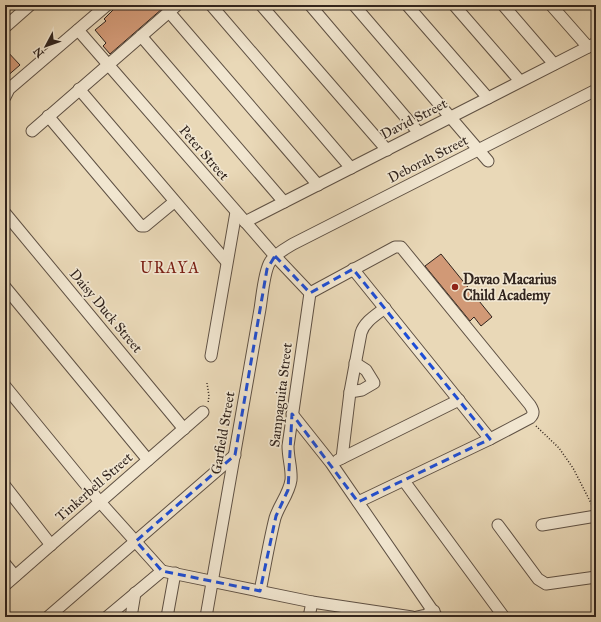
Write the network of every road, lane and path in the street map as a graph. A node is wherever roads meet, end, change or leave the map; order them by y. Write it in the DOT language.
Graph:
graph roads {
  1 [pos="30,5"];
  2 [pos="106,5"];
  3 [pos="211,5"];
  4 [pos="260,5"];
  5 [pos="310,5"];
  6 [pos="354,5"];
  7 [pos="407,5"];
  8 [pos="454,5"];
  9 [pos="503,5"];
  10 [pos="551,5"];
  11 [pos="173,8"];
  12 [pos="5,27"];
  13 [pos="78,30"];
  14 [pos="142,36"];
  15 [pos="592,45"];
  16 [pos="108,64"];
  17 [pos="554,64"];
  18 [pos="520,81"];
  19 [pos="79,89"];
  20 [pos="596,90"];
  21 [pos="6,92"];
  22 [pos="488,98"];
  23 [pos="48,116"];
  24 [pos="451,117"];
  25 [pos="32,131"];
  26 [pos="419,133"];
  27 [pos="387,150"];
  28 [pos="479,150"];
  29 [pos="488,161"];
  30 [pos="351,168"];
  31 [pos="318,185"];
  32 [pos="174,202"];
  33 [pos="284,202"];
  34 [pos="236,212"];
  35 [pos="5,213"];
  36 [pos="245,222"];
  37 [pos="275,256"];
  38 [pos="226,261"];
  39 [pos="353,269"];
  40 [pos="5,287"];
  41 [pos="310,293"];
  42 [pos="385,308"];
  43 [pos="211,356"];
  44 [pos="355,363"];
  45 [pos="207,383"];
  46 [pos="5,386"];
  47 [pos="350,392"];
  48 [pos="459,400"];
  49 [pos="203,412"];
  50 [pos="292,414"];
  51 [pos="532,415"];
  52 [pos="184,429"];
  53 [pos="490,439"];
  54 [pos="235,456"];
  55 [pos="342,458"];
  56 [pos="148,460"];
  57 [pos="331,464"];
  58 [pos="404,481"];
  59 [pos="5,486"];
  60 [pos="100,502"];
  61 [pos="358,502"];
  62 [pos="596,512"];
  63 [pos="596,516"];
  64 [pos="498,525"];
  65 [pos="542,525"];
  66 [pos="136,541"];
  67 [pos="51,545"];
  68 [pos="5,564"];
  69 [pos="162,570"];
  70 [pos="174,573"];
  71 [pos="15,576"];
  72 [pos="596,577"];
  73 [pos="212,581"];
  74 [pos="5,585"];
  75 [pos="260,591"];
  76 [pos="135,593"];
  77 [pos="312,602"];
  78 [pos="361,613"];
  79 [pos="435,614"];
  80 [pos="48,617"];
  81 [pos="107,617"];
  82 [pos="131,617"];
  83 [pos="167,617"];
  84 [pos="206,617"];
  85 [pos="310,617"];
  86 [pos="412,617"];
  87 [pos="417,617"];
  88 [pos="504,617"];
  1 -- 12 [label="street"];
  2 -- 13 [label="street"];
  3 -- 30 [label="street"];
  4 -- 27 [label="street"];
  5 -- 26 [label="street"];
  6 -- 24 [label="street"];
  7 -- 22 [label="street"];
  8 -- 18 [label="street"];
  9 -- 17 [label="street"];
  10 -- 15 [label="street"];
  11 -- 14 [label="street"];
  11 -- 31 [label="street"];
  13 -- 16 [label="street, Peter Street"];
  13 -- 21 [label="street"];
  14 -- 16 [label="street"];
  14 -- 33 [label="street"];
  15 -- 17 [label="street, David Street"];
  16 -- 19 [label="street"];
  16 -- 34 [label="street, Peter Street"];
  17 -- 18 [label="street, David Street"];
  18 -- 22 [label="street, David Street"];
  19 -- 23 [label="street"];
  19 -- 32 [label="street"];
  20 -- 28 [label="street, Deborah Street"];
  22 -- 24 [label="street, David Street"];
  23 -- 25 [label="street"];
  23 -- 32 [label="street"];
  24 -- 26 [label="street, David Street"];
  24 -- 28 [label="street"];
  26 -- 27 [label="street, David Street"];
  27 -- 30 [label="street, David Street"];
  28 -- 29 [label="street"];
  28 -- 37 [label="street, Deborah Street"];
  30 -- 31 [label="street, David Street"];
  31 -- 33 [label="street, David Street"];
  32 -- 38 [label="street"];
  33 -- 36 [label="street, David Street"];
  34 -- 36 [label="street, Peter Street"];
  34 -- 38 [label="street"];
  35 -- 52 [label="street, Daisy Duck Street"];
  36 -- 37 [label="street, Peter Street"];
  37 -- 41 [label="street, Peter Street"];
  37 -- 54 [label="street, Garfield Street"];
  38 -- 43 [label="street"];
  39 -- 41 [label="street"];
  39 -- 42 [label="street"];
  39 -- 51 [label="street"];
  40 -- 56 [label="street"];
  41 -- 50 [label="street, Sampaguita Street"];
  42 -- 44 [label="street"];
  42 -- 48 [label="street"];
  44 -- 47 [label="street"];
  44 -- 47 [label="street"];
  45 -- 49 [label="path"];
  46 -- 60 [label="street"];
  47 -- 55 [label="street"];
  48 -- 53 [label="street"];
  48 -- 55 [label="street"];
  49 -- 52 [label="street, Tinkerbell Street"];
  50 -- 57 [label="street"];
  50 -- 75 [label="street, Sampaguita Street"];
  51 -- 53 [label="street"];
  51 -- 62 [label="path"];
  52 -- 56 [label="street, Tinkerbell Street"];
  53 -- 58 [label="street"];
  54 -- 66 [label="street"];
  54 -- 73 [label="street, Garfield Street"];
  55 -- 57 [label="street"];
  56 -- 60 [label="street, Tinkerbell Street"];
  57 -- 61 [label="street"];
  58 -- 61 [label="street"];
  58 -- 88 [label="street"];
  59 -- 67 [label="street"];
  60 -- 66 [label="street"];
  60 -- 67 [label="street, Tinkerbell Street"];
  61 -- 79 [label="street"];
  63 -- 65 [label="street"];
  64 -- 72 [label="street"];
  66 -- 69 [label="street"];
  66 -- 80 [label="street"];
  67 -- 71 [label="street, Tinkerbell Street"];
  68 -- 71 [label="street"];
  69 -- 70 [label="street"];
  69 -- 76 [label="street"];
  70 -- 73 [label="street"];
  70 -- 83 [label="street"];
  71 -- 74 [label="street, Tinkerbell Street"];
  73 -- 75 [label="street"];
  73 -- 84 [label="street, Garfield Street"];
  75 -- 77 [label="street"];
  76 -- 81 [label="street"];
  76 -- 82 [label="street"];
  77 -- 78 [label="street"];
  77 -- 85 [label="street"];
  78 -- 86 [label="street"];
  79 -- 87 [label="street"];
}
